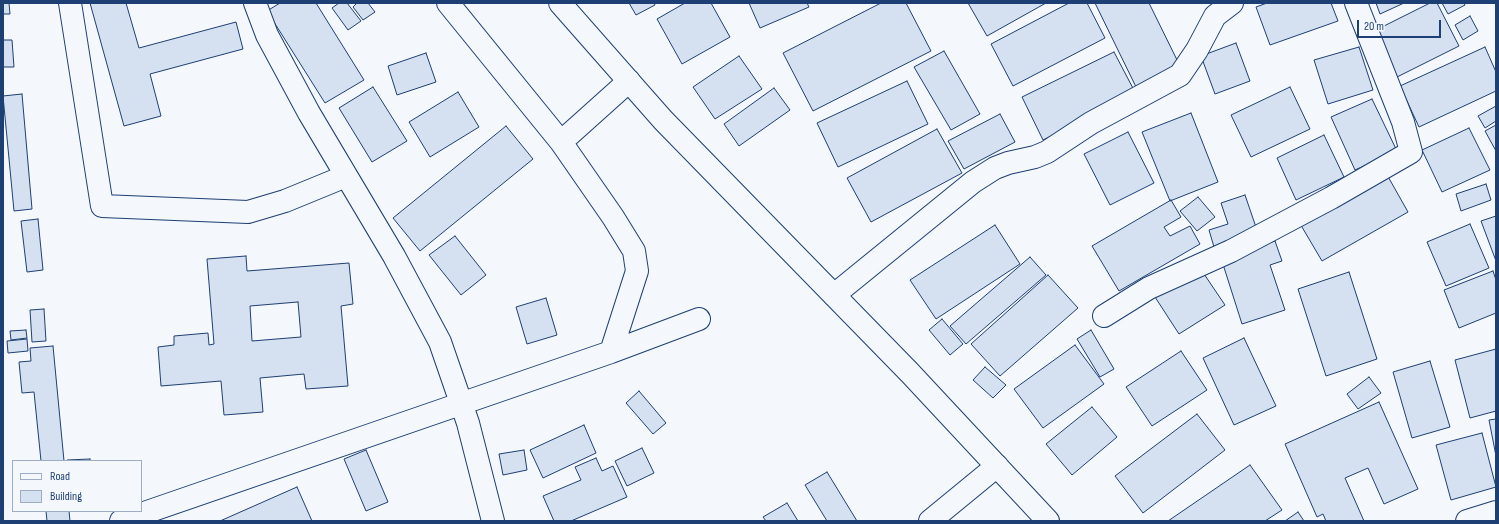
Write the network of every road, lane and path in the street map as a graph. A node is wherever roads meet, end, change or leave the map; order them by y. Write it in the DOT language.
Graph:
graph roads {
  1 [pos="70,3"];
  2 [pos="255,3"];
  3 [pos="448,3"];
  4 [pos="560,3"];
  5 [pos="1232,3"];
  6 [pos="1356,3"];
  7 [pos="629,81"];
  8 [pos="561,142"];
  9 [pos="346,176"];
  10 [pos="834,295"];
  11 [pos="1104,316"];
  12 [pos="699,318"];
  13 [pos="611,352"];
  14 [pos="461,403"];
  15 [pos="997,466"];
  16 [pos="1496,512"];
  17 [pos="122,521"];
  18 [pos="493,521"];
  19 [pos="930,521"];
  20 [pos="1048,521"];
  21 [pos="1467,521"];
  1 -- 9 [label="street"];
  2 -- 9 [label="street"];
  3 -- 8 [label="street"];
  4 -- 7 [label="street"];
  5 -- 10 [label="street"];
  6 -- 11 [label="street"];
  7 -- 8 [label="street"];
  7 -- 10 [label="street"];
  8 -- 13 [label="street"];
  9 -- 14 [label="street"];
  10 -- 15 [label="street"];
  12 -- 13 [label="street"];
  13 -- 14 [label="street"];
  14 -- 17 [label="street"];
  14 -- 18 [label="street"];
  15 -- 19 [label="street"];
  15 -- 20 [label="street"];
  16 -- 21 [label="street"];
}
